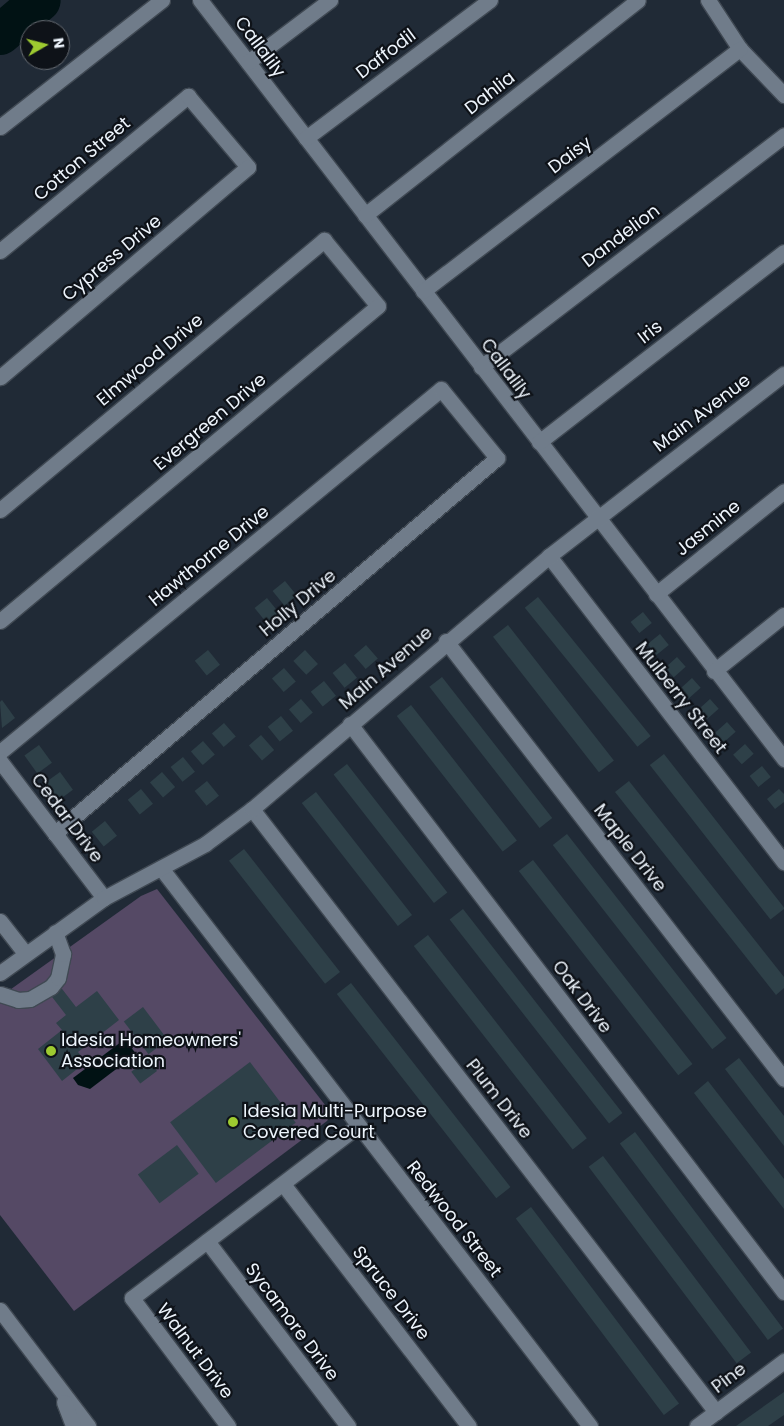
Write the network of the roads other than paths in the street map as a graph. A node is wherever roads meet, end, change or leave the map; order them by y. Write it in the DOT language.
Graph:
graph roads {
  1 [pos="162,0"];
  2 [pos="200,0"];
  3 [pos="330,0"];
  4 [pos="490,0"];
  5 [pos="638,0"];
  6 [pos="708,0"];
  7 [pos="740,49"];
  8 [pos="248,62"];
  9 [pos="784,95"];
  10 [pos="188,96"];
  11 [pos="0,127"];
  12 [pos="784,135"];
  13 [pos="306,138"];
  14 [pos="365,215"];
  15 [pos="324,240"];
  16 [pos="0,251"];
  17 [pos="784,252"];
  18 [pos="423,291"];
  19 [pos="481,367"];
  20 [pos="784,374"];
  21 [pos="0,377"];
  22 [pos="441,389"];
  23 [pos="539,442"];
  24 [pos="784,491"];
  25 [pos="0,510"];
  26 [pos="597,517"];
  27 [pos="549,556"];
  28 [pos="656,594"];
  29 [pos="784,615"];
  30 [pos="0,621"];
  31 [pos="446,641"];
  32 [pos="714,671"];
  33 [pos="350,724"];
  34 [pos="0,752"];
  35 [pos="782,753"];
  36 [pos="0,761"];
  37 [pos="252,809"];
  38 [pos="55,833"];
  39 [pos="784,862"];
  40 [pos="161,868"];
  41 [pos="104,898"];
  42 [pos="0,921"];
  43 [pos="55,932"];
  44 [pos="25,953"];
  45 [pos="0,973"];
  46 [pos="0,994"];
  47 [pos="784,1079"];
  48 [pos="358,1126"];
  49 [pos="283,1184"];
  50 [pos="207,1242"];
  51 [pos="784,1292"];
  52 [pos="0,1310"];
  53 [pos="784,1361"];
  54 [pos="60,1389"];
  55 [pos="716,1412"];
  56 [pos="73,1426"];
  57 [pos="88,1426"];
  58 [pos="228,1426"];
  59 [pos="348,1426"];
  60 [pos="469,1426"];
  61 [pos="590,1426"];
  62 [pos="697,1426"];
  1 -- 11 [label="street"];
  2 -- 8 [label="street, Callalily"];
  3 -- 8 [label="street"];
  4 -- 13 [label="street, Daffodil"];
  5 -- 14 [label="street, Dahlia"];
  6 -- 7 [label="street"];
  7 -- 9 [label="street"];
  7 -- 18 [label="street, Daisy"];
  8 -- 13 [label="street, Callalily"];
  10 -- 16 [label="street, Cotton Street"];
  10 -- 21 [label="street, Cypress Drive"];
  12 -- 19 [label="street, Dandelion"];
  13 -- 14 [label="street, Callalily"];
  14 -- 18 [label="street, Callalily"];
  15 -- 25 [label="street, Elmwood Drive"];
  15 -- 30 [label="street, Evergreen Drive"];
  17 -- 23 [label="street, Iris"];
  18 -- 19 [label="street, Callalily"];
  19 -- 23 [label="street, Callalily"];
  20 -- 26 [label="street, Main Avenue"];
  22 -- 34 [label="street, Hawthorne Drive"];
  22 -- 38 [label="street, Holly Drive"];
  23 -- 26 [label="street, Callalily"];
  24 -- 28 [label="street, Jasmine"];
  26 -- 27 [label="street, Main Avenue"];
  26 -- 28 [label="street, Callalily"];
  27 -- 31 [label="street, Main Avenue"];
  27 -- 39 [label="street, Mulberry Street"];
  28 -- 32 [label="street, Callalily"];
  29 -- 32 [label="street"];
  31 -- 33 [label="street, Main Avenue"];
  31 -- 47 [label="street, Maple Drive"];
  32 -- 35 [label="street, Callalily"];
  33 -- 37 [label="street, Main Avenue"];
  33 -- 51 [label="street, Oak Drive"];
  36 -- 38 [label="street, Cedar Drive"];
  37 -- 40 [label="street, Main Avenue"];
  37 -- 55 [label="street, Plum Drive"];
  38 -- 41 [label="street, Cedar Drive"];
  40 -- 41 [label="street, Main Avenue"];
  40 -- 48 [label="street, Redwood Street"];
  41 -- 43 [label="street, Main Avenue"];
  42 -- 44 [label="street"];
  43 -- 44 [label="street, Main Avenue"];
  43 -- 46 [label="street"];
  44 -- 45 [label="street, Main Avenue"];
  48 -- 49 [label="street"];
  48 -- 61 [label="street, Redwood Street"];
  49 -- 50 [label="street"];
  49 -- 60 [label="street, Spruce Drive"];
  50 -- 58 [label="street, Walnut Drive"];
  50 -- 59 [label="street, Sycamore Drive"];
  52 -- 54 [label="street"];
  53 -- 55 [label="street, Pine"];
  54 -- 56 [label="street"];
  54 -- 57 [label="street"];
  55 -- 62 [label="street, Pine"];
}
